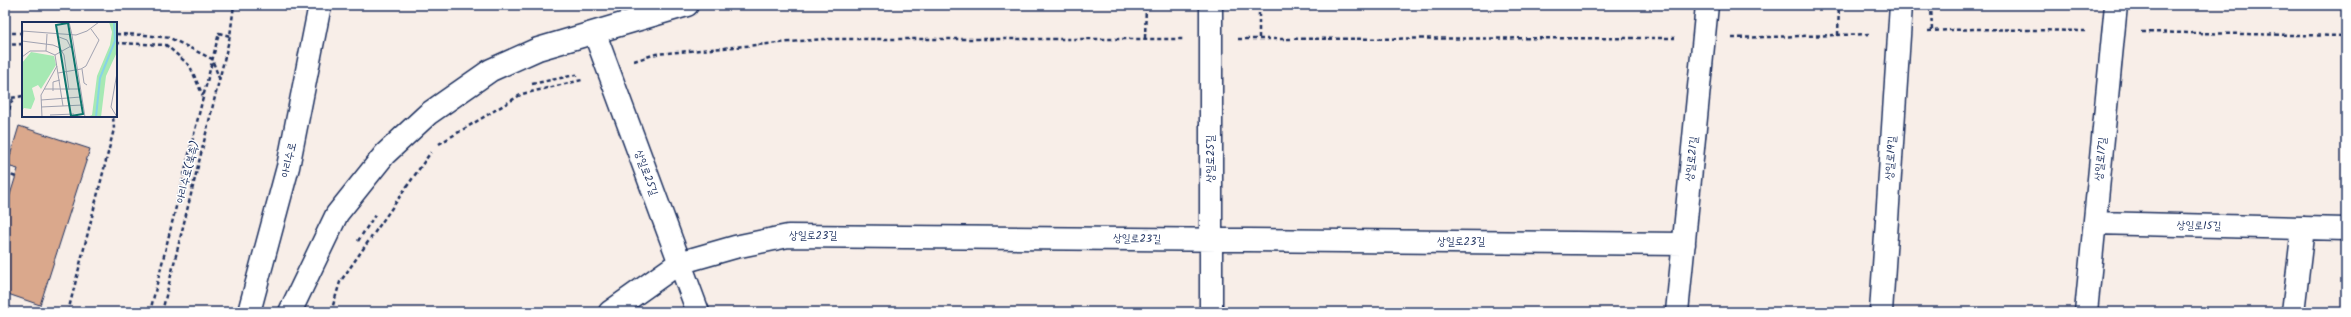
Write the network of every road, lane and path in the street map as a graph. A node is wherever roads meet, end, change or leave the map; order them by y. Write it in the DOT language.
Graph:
graph roads {
  1 [pos="234,5"];
  2 [pos="320,5"];
  3 [pos="687,5"];
  4 [pos="1146,5"];
  5 [pos="1211,5"];
  6 [pos="1260,5"];
  7 [pos="1707,5"];
  8 [pos="1839,5"];
  9 [pos="1901,5"];
  10 [pos="1931,5"];
  11 [pos="2116,5"];
  12 [pos="1932,31"];
  13 [pos="5,32"];
  14 [pos="1899,32"];
  15 [pos="2114,32"];
  16 [pos="22,33"];
  17 [pos="117,34"];
  18 [pos="595,34"];
  19 [pos="1838,35"];
  20 [pos="230,36"];
  21 [pos="2346,36"];
  22 [pos="1259,38"];
  23 [pos="1704,38"];
  24 [pos="1145,39"];
  25 [pos="1211,39"];
  26 [pos="117,43"];
  27 [pos="22,44"];
  28 [pos="5,45"];
  29 [pos="212,59"];
  30 [pos="608,71"];
  31 [pos="219,79"];
  32 [pos="527,85"];
  33 [pos="22,96"];
  34 [pos="203,97"];
  35 [pos="13,98"];
  36 [pos="5,99"];
  37 [pos="113,117"];
  38 [pos="5,123"];
  39 [pos="5,146"];
  40 [pos="12,147"];
  41 [pos="5,173"];
  42 [pos="16,176"];
  43 [pos="379,208"];
  44 [pos="2095,223"];
  45 [pos="2303,228"];
  46 [pos="2346,229"];
  47 [pos="1210,240"];
  48 [pos="1684,244"];
  49 [pos="355,245"];
  50 [pos="679,263"];
  51 [pos="68,312"];
  52 [pos="150,312"];
  53 [pos="162,312"];
  54 [pos="249,312"];
  55 [pos="290,312"];
  56 [pos="331,312"];
  57 [pos="610,312"];
  58 [pos="698,312"];
  59 [pos="1211,312"];
  60 [pos="1677,312"];
  61 [pos="1881,312"];
  62 [pos="2086,312"];
  63 [pos="2293,312"];
  1 -- 20 [label="path, 아리수로(북측)"];
  2 -- 54 [label="street, 아리수로"];
  3 -- 18 [label="street"];
  4 -- 24 [label="path"];
  5 -- 25 [label="street, 상일로25길"];
  6 -- 22 [label="path"];
  7 -- 23 [label="street, 상일로21길"];
  8 -- 19 [label="path"];
  9 -- 14 [label="street, 상일로19길"];
  10 -- 12 [label="path"];
  11 -- 15 [label="street, 상일로17길"];
  12 -- 14 [label="path"];
  12 -- 15 [label="path"];
  13 -- 16 [label="path"];
  14 -- 19 [label="path"];
  14 -- 61 [label="street, 상일로19길"];
  15 -- 21 [label="path"];
  15 -- 44 [label="street, 상일로17길"];
  17 -- 29 [label="path"];
  18 -- 30 [label="street, 상일로25길"];
  18 -- 55 [label="street"];
  19 -- 23 [label="path"];
  20 -- 29 [label="path"];
  20 -- 31 [label="path, 아리수로(북측)"];
  22 -- 23 [label="path"];
  22 -- 25 [label="path"];
  23 -- 48 [label="street, 상일로21길"];
  24 -- 25 [label="path"];
  24 -- 30 [label="path"];
  25 -- 47 [label="street, 상일로25길"];
  26 -- 34 [label="path"];
  27 -- 28 [label="path"];
  29 -- 31 [label="path"];
  29 -- 34 [label="path"];
  30 -- 32 [label="path"];
  30 -- 50 [label="street, 상일로25길"];
  30 -- 56 [label="path"];
  31 -- 53 [label="path, 아리수로(북측)"];
  33 -- 35 [label="path"];
  34 -- 52 [label="path"];
  35 -- 36 [label="path"];
  35 -- 38 [label="path"];
  37 -- 51 [label="path"];
  39 -- 40 [label="path"];
  41 -- 42 [label="path"];
  43 -- 49 [label="path"];
  44 -- 45 [label="street, 상일로15길"];
  44 -- 62 [label="street, 상일로17길"];
  45 -- 46 [label="street, 상일로15길"];
  45 -- 63 [label="street"];
  47 -- 48 [label="street, 상일로23길"];
  47 -- 50 [label="street, 상일로23길"];
  47 -- 59 [label="street, 상일로25길"];
  48 -- 60 [label="street, 상일로21길"];
  50 -- 57 [label="street, 상일로23길"];
  50 -- 58 [label="street, 상일로25길"];
}
